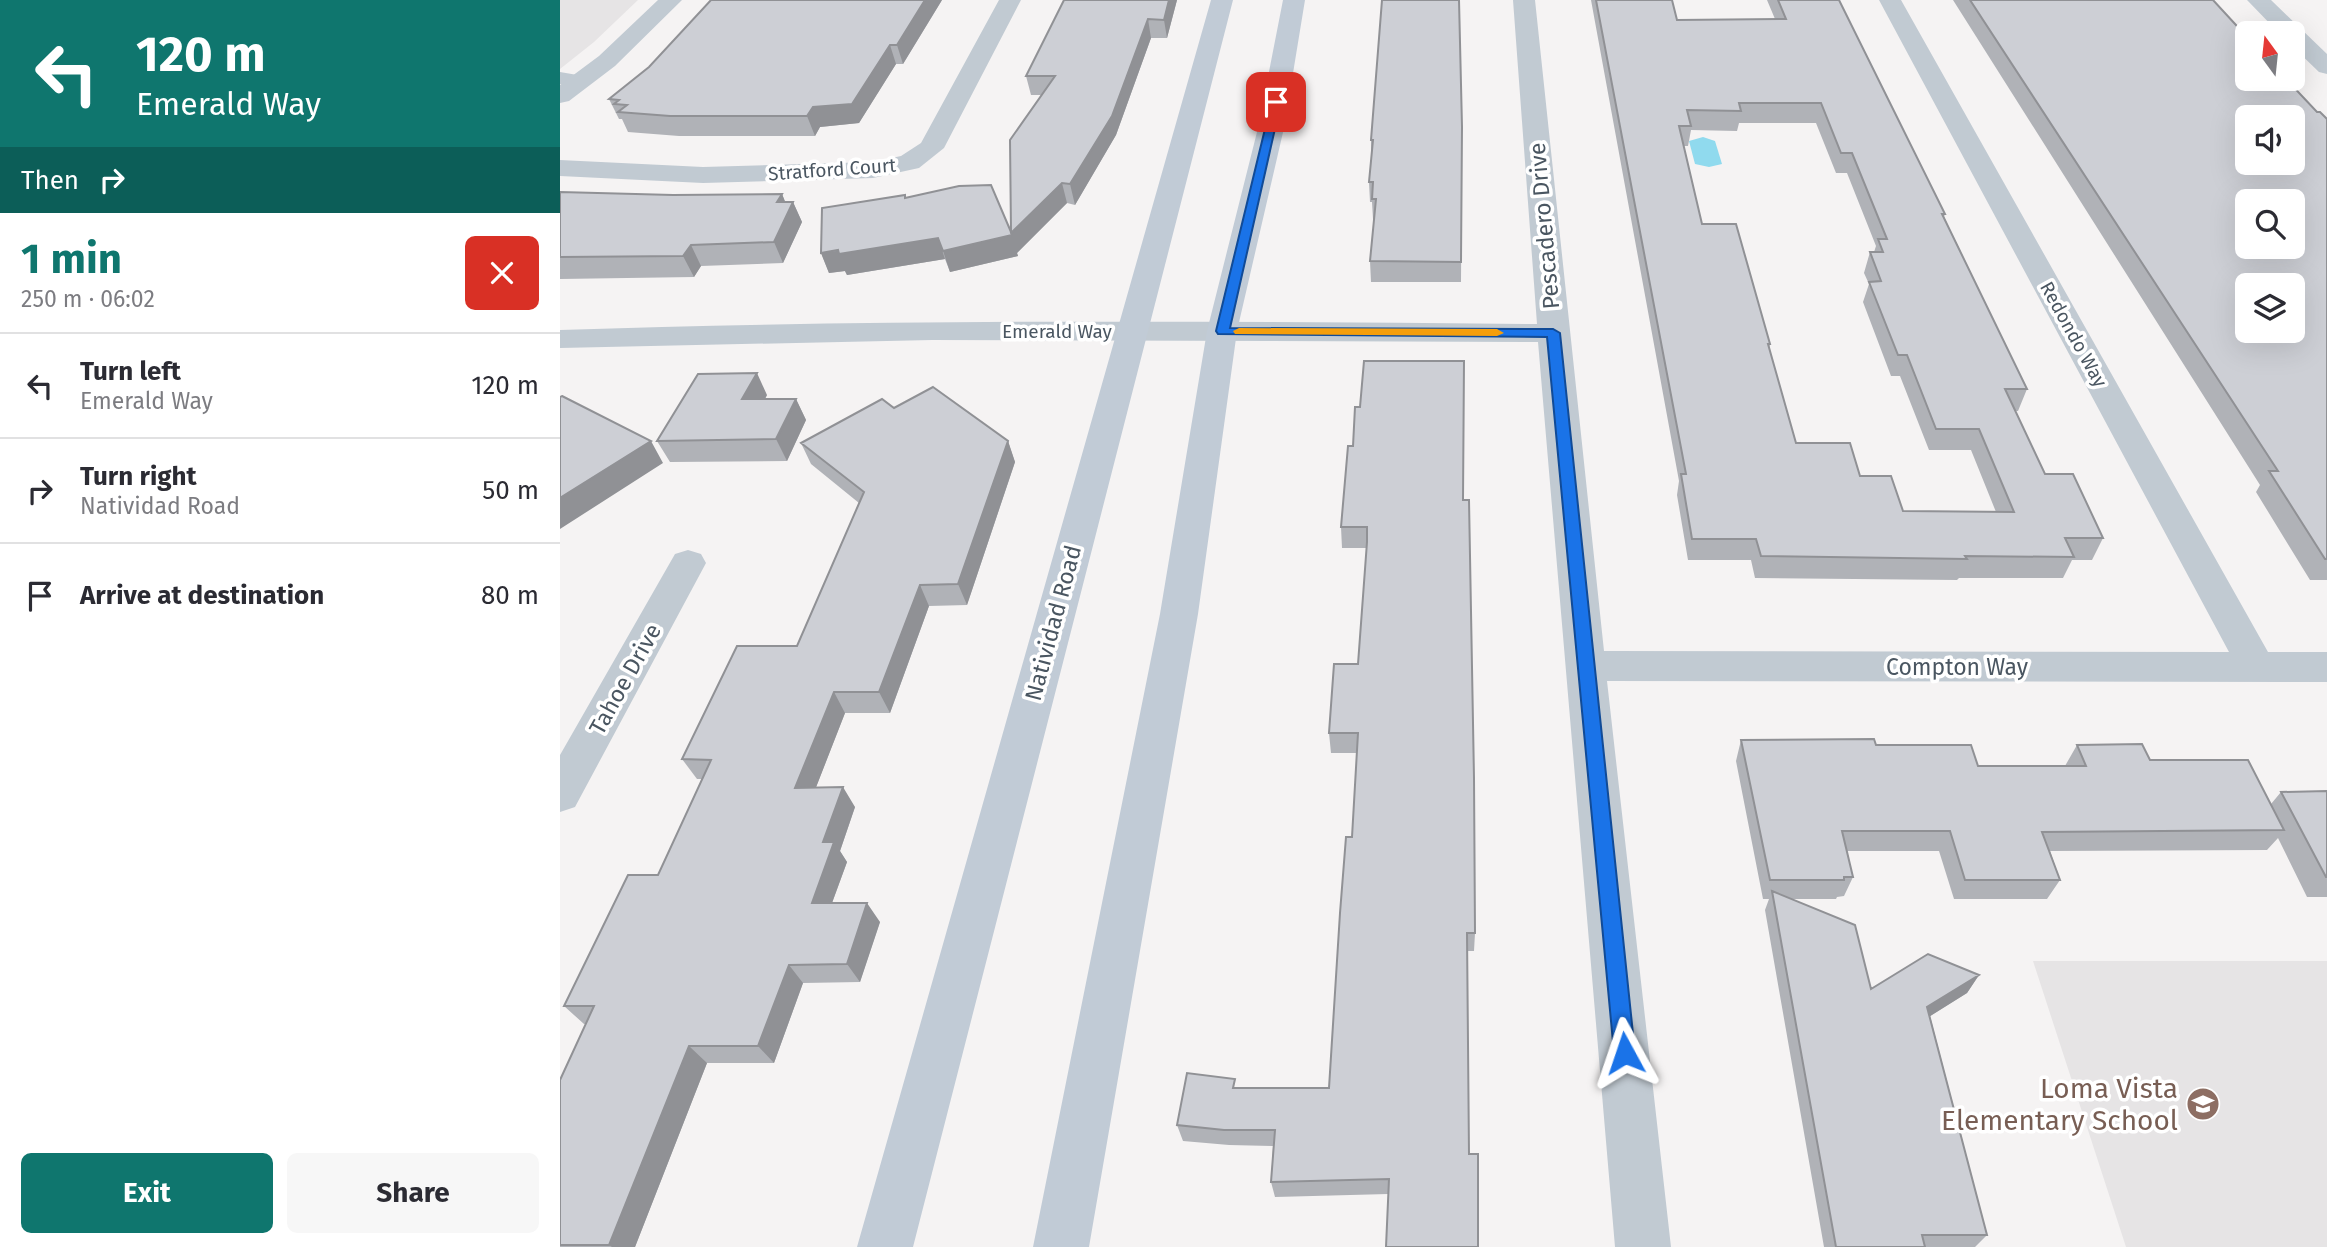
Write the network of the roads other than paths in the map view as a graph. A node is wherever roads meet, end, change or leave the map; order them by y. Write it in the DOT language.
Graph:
graph roads {
  1 [pos="671,0"];
  2 [pos="1010,0"];
  3 [pos="1222,0"];
  4 [pos="1294,0"];
  5 [pos="1524,0"];
  6 [pos="1890,0"];
  7 [pos="2258,0"];
  8 [pos="2327,67"];
  9 [pos="571,79"];
  10 [pos="560,96"];
  11 [pos="560,168"];
  12 [pos="1132,330"];
  13 [pos="1223,331"];
  14 [pos="1553,333"];
  15 [pos="560,339"];
  16 [pos="688,563"];
  17 [pos="1588,666"];
  18 [pos="2257,667"];
  19 [pos="2327,667"];
  20 [pos="560,794"];
  21 [pos="885,1247"];
  22 [pos="1061,1247"];
  23 [pos="1643,1247"];
  1 -- 9 [label="street"];
  2 -- 11 [label="street, Stratford Court"];
  3 -- 12 [label="main road, Natividad Road"];
  4 -- 13 [label="main road"];
  5 -- 14 [label="street, Pescadero Drive"];
  6 -- 18 [label="street, Redondo Way"];
  7 -- 8 [label="street"];
  9 -- 10 [label="street"];
  12 -- 13 [label="street, Emerald Way"];
  12 -- 15 [label="street, Emerald Way"];
  12 -- 21 [label="main road, Natividad Road"];
  13 -- 14 [label="street, Emerald Way"];
  13 -- 22 [label="main road"];
  14 -- 17 [label="street, Pescadero Drive"];
  16 -- 20 [label="street, Tahoe Drive"];
  17 -- 18 [label="street, Compton Way"];
  17 -- 23 [label="street, Pescadero Drive"];
  18 -- 19 [label="street, Compton Way"];
}
